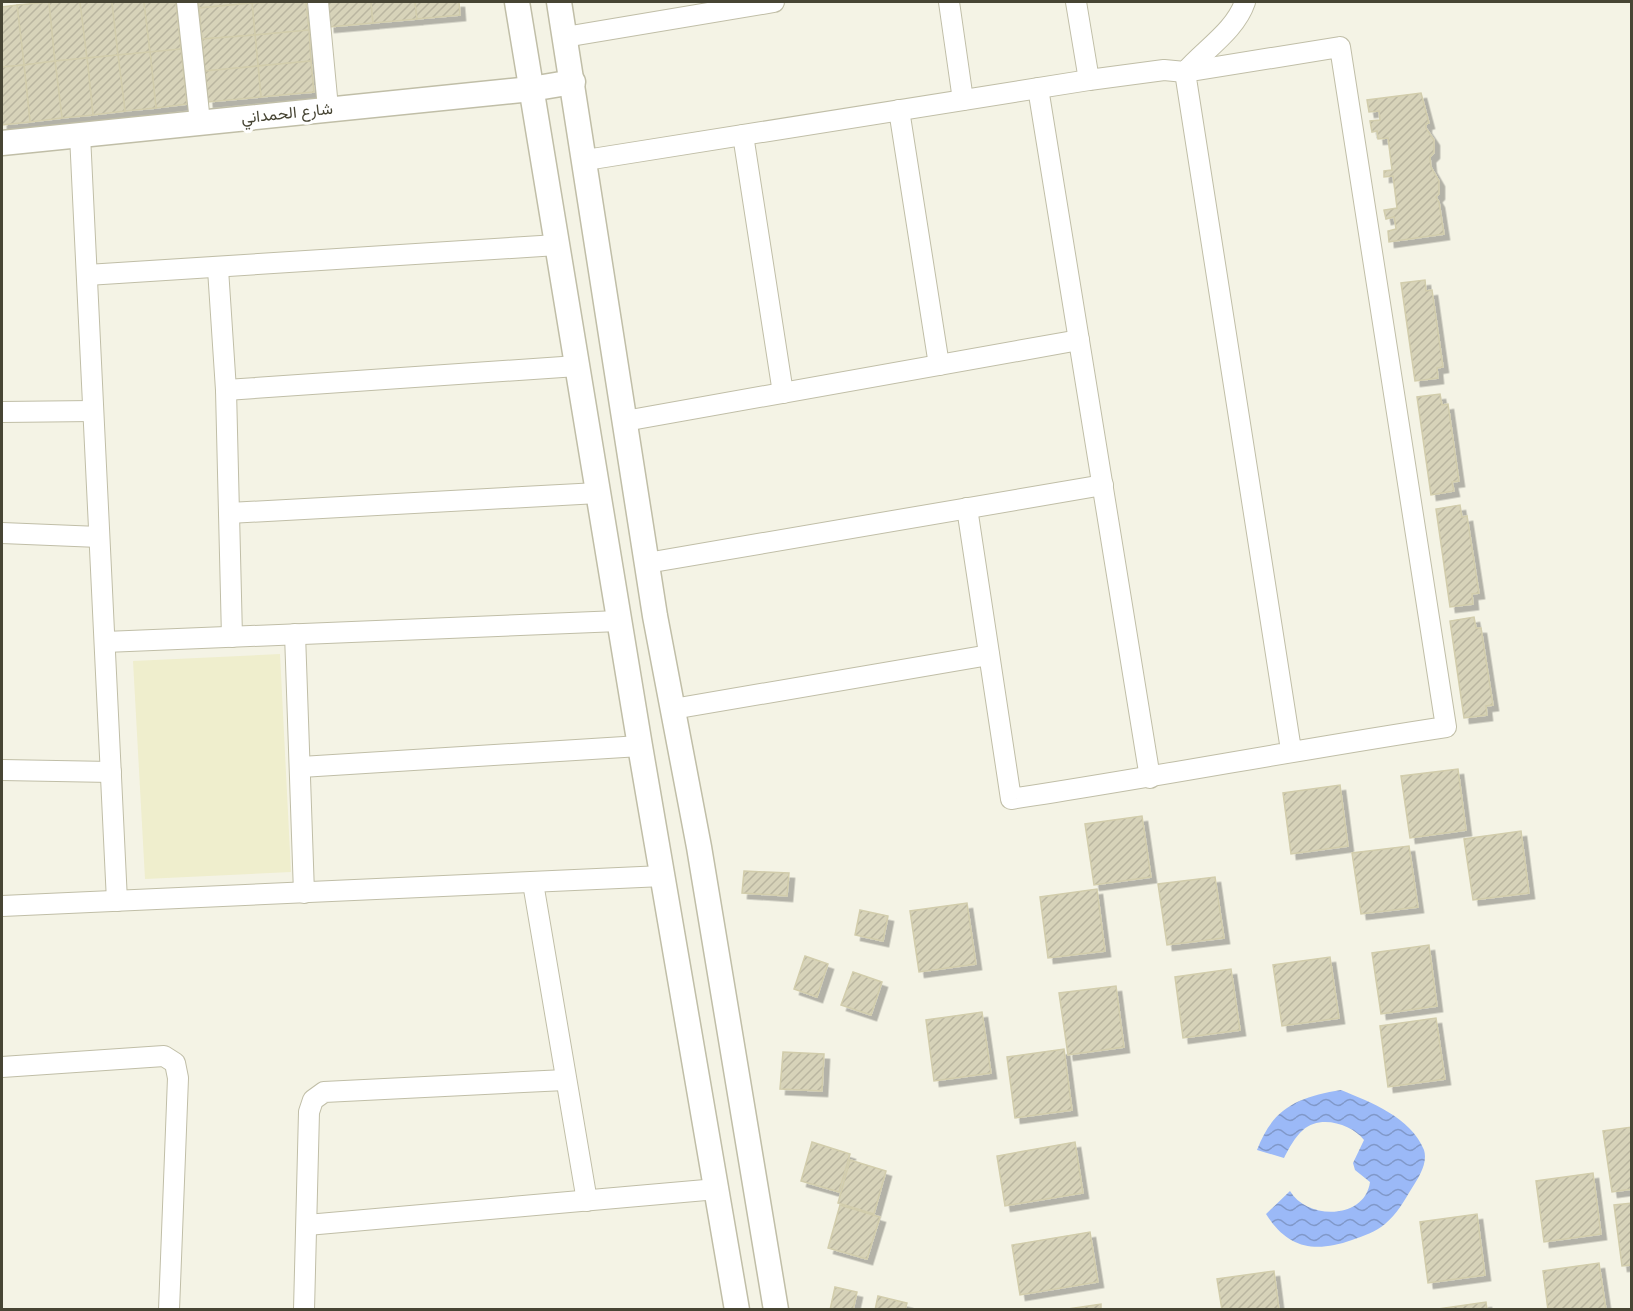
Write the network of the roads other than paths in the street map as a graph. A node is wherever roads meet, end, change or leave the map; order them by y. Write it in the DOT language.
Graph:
graph roads {
  1 [pos="187,2"];
  2 [pos="318,2"];
  3 [pos="517,2"];
  4 [pos="559,2"];
  5 [pos="774,2"];
  6 [pos="949,2"];
  7 [pos="1076,2"];
  8 [pos="1245,2"];
  9 [pos="698,8"];
  10 [pos="565,37"];
  11 [pos="1185,72"];
  12 [pos="1089,80"];
  13 [pos="573,82"];
  14 [pos="1038,88"];
  15 [pos="531,89"];
  16 [pos="963,100"];
  17 [pos="328,108"];
  18 [pos="899,110"];
  19 [pos="200,122"];
  20 [pos="80,135"];
  21 [pos="743,135"];
  22 [pos="2,143"];
  23 [pos="586,160"];
  24 [pos="557,245"];
  25 [pos="218,268"];
  26 [pos="87,275"];
  27 [pos="1079,340"];
  28 [pos="939,365"];
  29 [pos="577,366"];
  30 [pos="226,390"];
  31 [pos="783,393"];
  32 [pos="93,411"];
  33 [pos="2,412"];
  34 [pos="625,421"];
  35 [pos="1103,485"];
  36 [pos="598,493"];
  37 [pos="967,508"];
  38 [pos="229,513"];
  39 [pos="2,533"];
  40 [pos="99,537"];
  41 [pos="647,563"];
  42 [pos="619,621"];
  43 [pos="295,634"];
  44 [pos="232,637"];
  45 [pos="105,642"];
  46 [pos="989,655"];
  47 [pos="672,709"];
  48 [pos="640,746"];
  49 [pos="1291,750"];
  50 [pos="301,767"];
  51 [pos="2,770"];
  52 [pos="111,772"];
  53 [pos="1150,778"];
  54 [pos="699,847"];
  55 [pos="663,876"];
  56 [pos="534,883"];
  57 [pos="304,893"];
  58 [pos="117,901"];
  59 [pos="2,906"];
  60 [pos="2,1067"];
  61 [pos="564,1080"];
  62 [pos="717,1189"];
  63 [pos="587,1201"];
  64 [pos="307,1225"];
  65 [pos="169,1310"];
  66 [pos="304,1310"];
  67 [pos="737,1310"];
  68 [pos="776,1310"];
  1 -- 19 [label="street"];
  2 -- 17 [label="street"];
  3 -- 15 [label="street"];
  4 -- 10 [label="street"];
  5 -- 9 [label="street"];
  6 -- 16 [label="street"];
  7 -- 12 [label="street"];
  8 -- 11 [label="street"];
  9 -- 10 [label="street"];
  10 -- 13 [label="street"];
  11 -- 12 [label="street"];
  11 -- 49 [label="street"];
  11 -- 49 [label="street"];
  12 -- 14 [label="street"];
  13 -- 15 [label="street, شارع الحمداني"];
  13 -- 23 [label="street"];
  14 -- 16 [label="street"];
  14 -- 27 [label="street"];
  15 -- 17 [label="street, شارع الحمداني"];
  15 -- 24 [label="street"];
  16 -- 18 [label="street"];
  17 -- 19 [label="street, شارع الحمداني"];
  18 -- 21 [label="street"];
  18 -- 28 [label="street"];
  19 -- 20 [label="street, شارع الحمداني"];
  20 -- 22 [label="street, شارع الحمداني"];
  20 -- 26 [label="street"];
  21 -- 23 [label="street"];
  21 -- 31 [label="street"];
  23 -- 34 [label="street"];
  24 -- 25 [label="street"];
  24 -- 29 [label="street"];
  25 -- 26 [label="street"];
  25 -- 30 [label="street"];
  26 -- 32 [label="street"];
  27 -- 28 [label="street"];
  27 -- 35 [label="street"];
  28 -- 31 [label="street"];
  29 -- 30 [label="street"];
  29 -- 36 [label="street"];
  30 -- 38 [label="street"];
  31 -- 34 [label="street"];
  32 -- 33 [label="street"];
  32 -- 40 [label="street"];
  34 -- 41 [label="street"];
  35 -- 37 [label="street"];
  35 -- 53 [label="street"];
  36 -- 38 [label="street"];
  36 -- 42 [label="street"];
  37 -- 41 [label="street"];
  37 -- 46 [label="street"];
  38 -- 44 [label="street"];
  39 -- 40 [label="street"];
  40 -- 45 [label="street"];
  41 -- 47 [label="street"];
  42 -- 43 [label="street"];
  42 -- 48 [label="street"];
  43 -- 44 [label="street"];
  43 -- 50 [label="street"];
  44 -- 45 [label="street"];
  45 -- 52 [label="street"];
  46 -- 47 [label="street"];
  46 -- 53 [label="street"];
  47 -- 54 [label="street"];
  48 -- 50 [label="street"];
  48 -- 55 [label="street"];
  49 -- 53 [label="street"];
  50 -- 57 [label="street"];
  51 -- 52 [label="street"];
  52 -- 58 [label="street"];
  54 -- 55 [label="street"];
  54 -- 68 [label="street"];
  55 -- 56 [label="street"];
  55 -- 62 [label="street"];
  56 -- 57 [label="street"];
  56 -- 61 [label="street"];
  57 -- 58 [label="street"];
  58 -- 59 [label="street"];
  60 -- 65 [label="street"];
  61 -- 63 [label="street"];
  61 -- 64 [label="street"];
  62 -- 63 [label="street"];
  62 -- 67 [label="street"];
  63 -- 64 [label="street"];
  64 -- 66 [label="street"];
}
